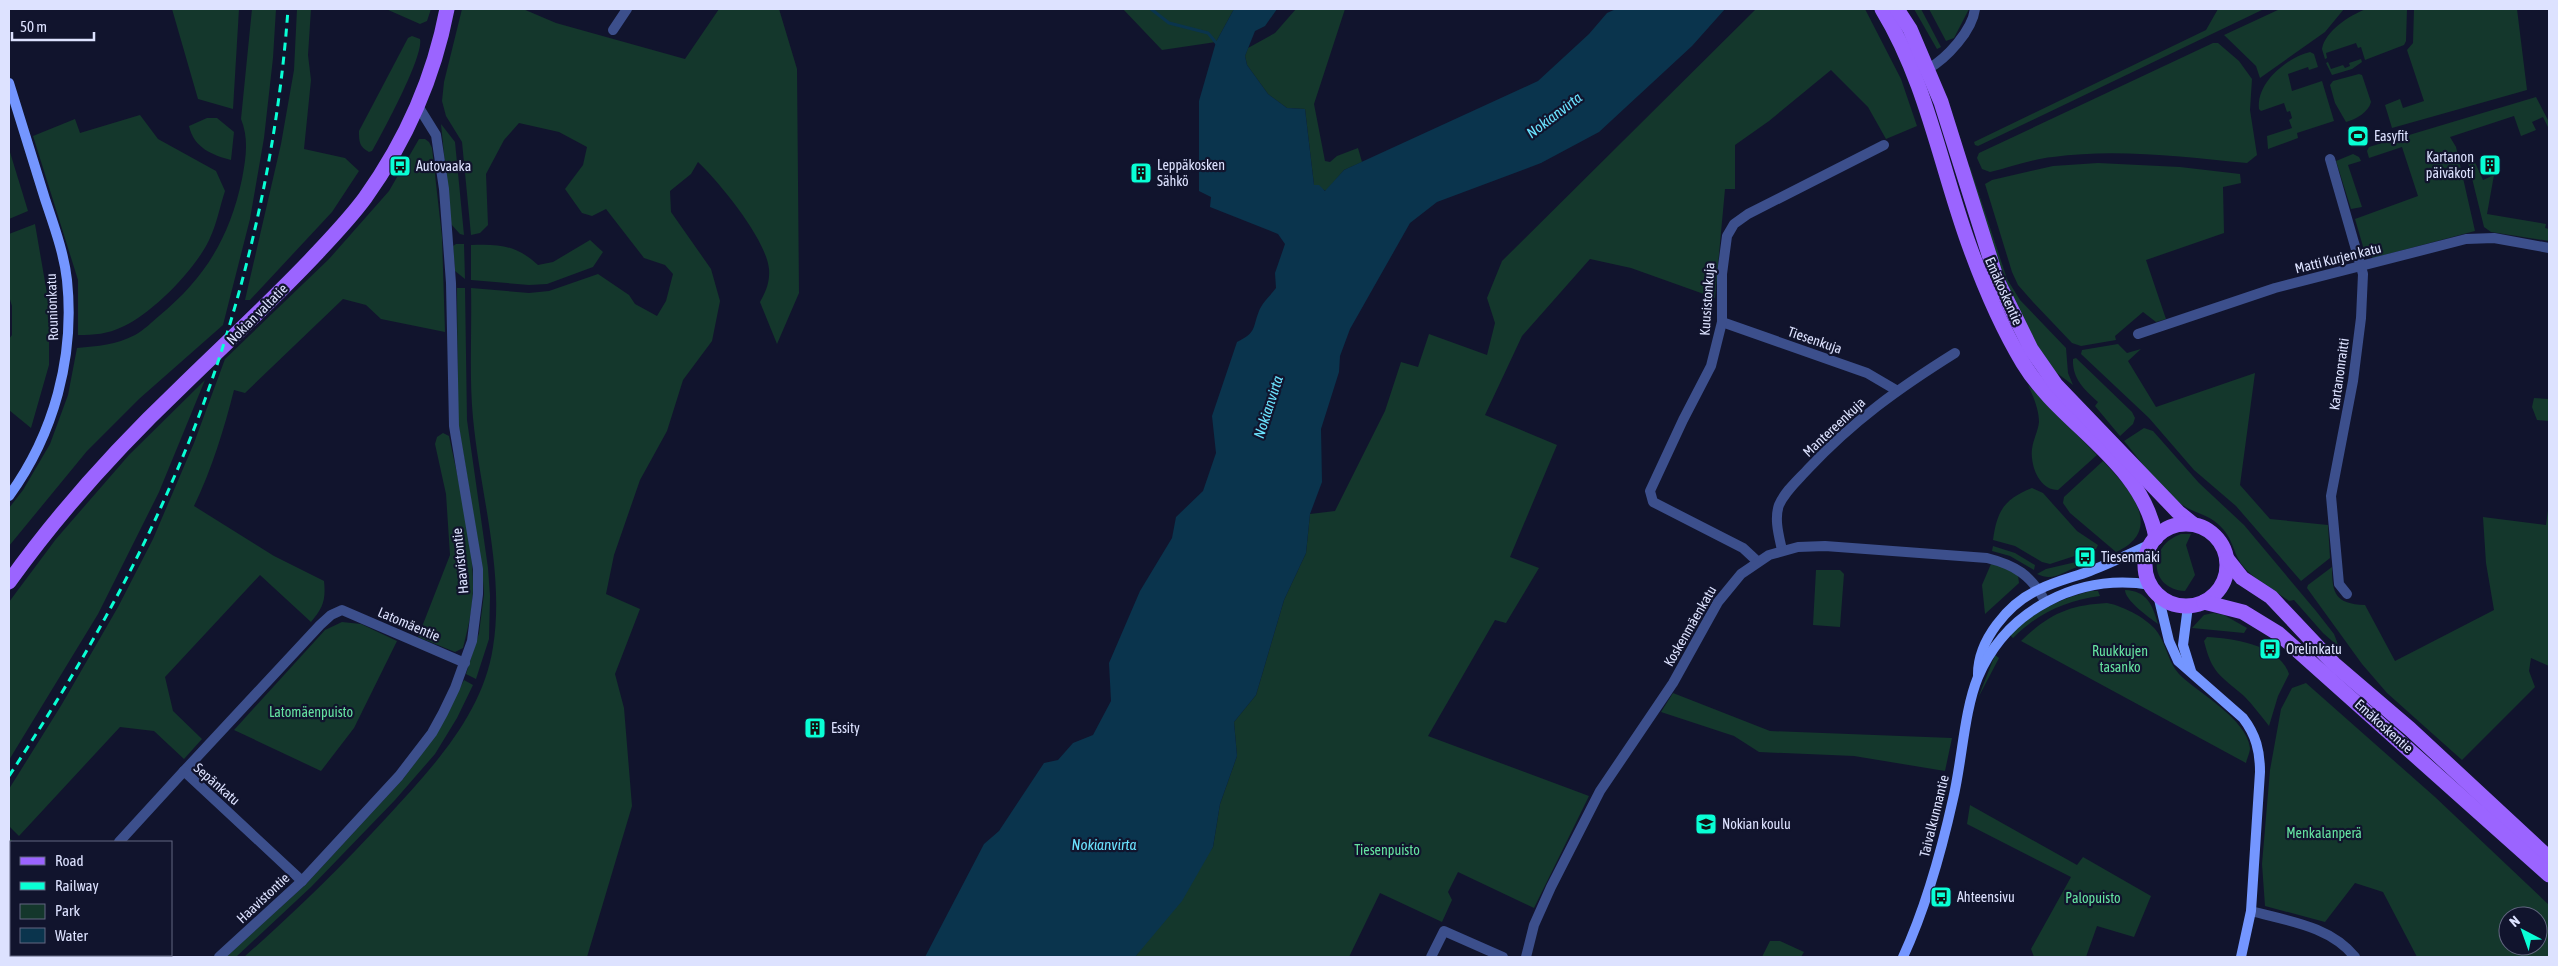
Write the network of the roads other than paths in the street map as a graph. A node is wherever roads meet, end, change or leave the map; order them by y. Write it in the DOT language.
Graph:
graph roads {
  1 [pos="447,9"];
  2 [pos="627,9"];
  3 [pos="1882,9"];
  4 [pos="1897,9"];
  5 [pos="1975,9"];
  6 [pos="613,30"];
  7 [pos="1928,68"];
  8 [pos="9,83"];
  9 [pos="418,106"];
  10 [pos="1884,145"];
  11 [pos="2330,159"];
  12 [pos="2549,248"];
  13 [pos="2362,267"];
  14 [pos="1722,322"];
  15 [pos="2138,334"];
  16 [pos="1955,353"];
  17 [pos="1896,390"];
  18 [pos="9,496"];
  19 [pos="2193,524"];
  20 [pos="2153,541"];
  21 [pos="1782,550"];
  22 [pos="2227,559"];
  23 [pos="1757,561"];
  24 [pos="9,582"];
  25 [pos="2039,589"];
  26 [pos="2154,590"];
  27 [pos="2347,594"];
  28 [pos="2045,601"];
  29 [pos="2204,602"];
  30 [pos="2188,606"];
  31 [pos="465,663"];
  32 [pos="2191,671"];
  33 [pos="1978,677"];
  34 [pos="184,771"];
  35 [pos="120,841"];
  36 [pos="2549,858"];
  37 [pos="2549,875"];
  38 [pos="302,881"];
  39 [pos="2251,911"];
  40 [pos="219,957"];
  41 [pos="1431,957"];
  42 [pos="1503,957"];
  43 [pos="1526,957"];
  44 [pos="1903,957"];
  45 [pos="2241,957"];
  46 [pos="2355,957"];
  1 -- 9 [label="main road, Nokian valtatie"];
  2 -- 6 [label="street"];
  3 -- 20 [label="main road, Emäkoskentie"];
  4 -- 7 [label="main road, Emäkoskentie"];
  5 -- 7 [label="street"];
  7 -- 19 [label="main road, Emäkoskentie"];
  8 -- 18 [label="main road, Rounionkatu"];
  9 -- 24 [label="main road, Nokian valtatie"];
  9 -- 31 [label="street, Haavistontie"];
  10 -- 14 [label="street, Kuusistonkuja"];
  11 -- 13 [label="street, Kartanonraitti"];
  12 -- 13 [label="street, Matti Kurjen katu"];
  13 -- 15 [label="street, Matti Kurjen katu"];
  13 -- 27 [label="street, Kartanonraitti"];
  14 -- 17 [label="street, Tiesenkuja"];
  14 -- 23 [label="street, Kuusistonkuja"];
  16 -- 17 [label="street, Mantereenkuja"];
  17 -- 21 [label="street, Mantereenkuja"];
  19 -- 20 [label="main road"];
  19 -- 22 [label="main road"];
  20 -- 25 [label="main road, Taivalkunnantie"];
  20 -- 26 [label="main road"];
  21 -- 23 [label="street, Koskenmäenkatu"];
  21 -- 25 [label="street, Koskenmäenkatu"];
  22 -- 29 [label="main road"];
  22 -- 36 [label="main road, Emäkoskentie"];
  23 -- 43 [label="street, Koskenmäenkatu"];
  25 -- 28 [label="street, Koskenmäenkatu"];
  25 -- 33 [label="main road, Taivalkunnantie"];
  26 -- 28 [label="main road, Taivalkunnantie"];
  26 -- 30 [label="main road"];
  26 -- 32 [label="main road"];
  28 -- 33 [label="main road, Taivalkunnantie"];
  29 -- 30 [label="main road"];
  29 -- 37 [label="main road, Emäkoskentie"];
  30 -- 32 [label="main road"];
  31 -- 34 [label="street, Latomäentie"];
  31 -- 38 [label="street, Haavistontie"];
  32 -- 39 [label="main road"];
  33 -- 44 [label="main road, Taivalkunnantie"];
  34 -- 35 [label="street, Sepänkatu"];
  34 -- 38 [label="street, Sepänkatu"];
  38 -- 40 [label="street, Haavistontie"];
  39 -- 45 [label="main road"];
  39 -- 46 [label="street"];
  41 -- 42 [label="street"];
}
